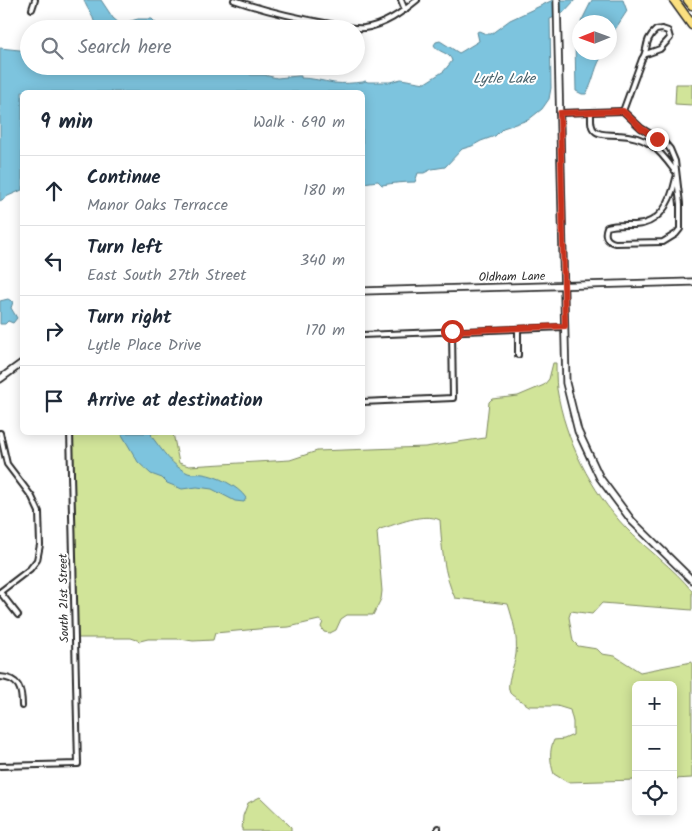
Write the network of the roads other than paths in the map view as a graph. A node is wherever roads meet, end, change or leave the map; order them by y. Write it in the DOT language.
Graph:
graph roads {
  1 [pos="36,0"];
  2 [pos="234,0"];
  3 [pos="401,0"];
  4 [pos="418,0"];
  5 [pos="557,0"];
  6 [pos="674,0"];
  7 [pos="688,0"];
  8 [pos="692,5"];
  9 [pos="32,9"];
  10 [pos="405,10"];
  11 [pos="310,20"];
  12 [pos="692,24"];
  13 [pos="365,27"];
  14 [pos="646,54"];
  15 [pos="623,111"];
  16 [pos="560,113"];
  17 [pos="591,113"];
  18 [pos="644,130"];
  19 [pos="640,139"];
  20 [pos="664,157"];
  21 [pos="674,157"];
  22 [pos="675,171"];
  23 [pos="676,178"];
  24 [pos="692,282"];
  25 [pos="564,286"];
  26 [pos="365,291"];
  27 [pos="565,326"];
  28 [pos="518,328"];
  29 [pos="452,331"];
  30 [pos="365,335"];
  31 [pos="518,356"];
  32 [pos="20,364"];
  33 [pos="0,379"];
  34 [pos="365,402"];
  35 [pos="0,433"];
  36 [pos="70,435"];
  37 [pos="692,580"];
  38 [pos="0,592"];
  39 [pos="18,615"];
  40 [pos="1,677"];
  41 [pos="22,706"];
  42 [pos="0,766"];
  1 -- 9 [label="street"];
  2 -- 11 [label="street"];
  3 -- 10 [label="street"];
  4 -- 10 [label="street"];
  5 -- 16 [label="main road"];
  6 -- 12 [label="highway"];
  7 -- 8 [label="highway"];
  10 -- 13 [label="street"];
  14 -- 14 [label="street"];
  14 -- 15 [label="street"];
  15 -- 17 [label="street"];
  15 -- 18 [label="street"];
  16 -- 17 [label="street"];
  16 -- 25 [label="main road"];
  17 -- 19 [label="street"];
  18 -- 19 [label="street"];
  18 -- 21 [label="street"];
  19 -- 20 [label="street"];
  20 -- 21 [label="street"];
  20 -- 22 [label="street"];
  21 -- 22 [label="street"];
  22 -- 23 [label="street"];
  23 -- 23 [label="street"];
  24 -- 25 [label="main road, Oldham Lane"];
  25 -- 26 [label="main road, Oldham Lane"];
  25 -- 27 [label="main road"];
  27 -- 28 [label="street"];
  27 -- 37 [label="main road"];
  28 -- 29 [label="street"];
  28 -- 31 [label="street"];
  29 -- 30 [label="street"];
  29 -- 34 [label="street"];
  32 -- 33 [label="main road"];
  35 -- 38 [label="street"];
  36 -- 42 [label="street, South 21st Street"];
  38 -- 39 [label="street"];
  40 -- 41 [label="street"];
}
